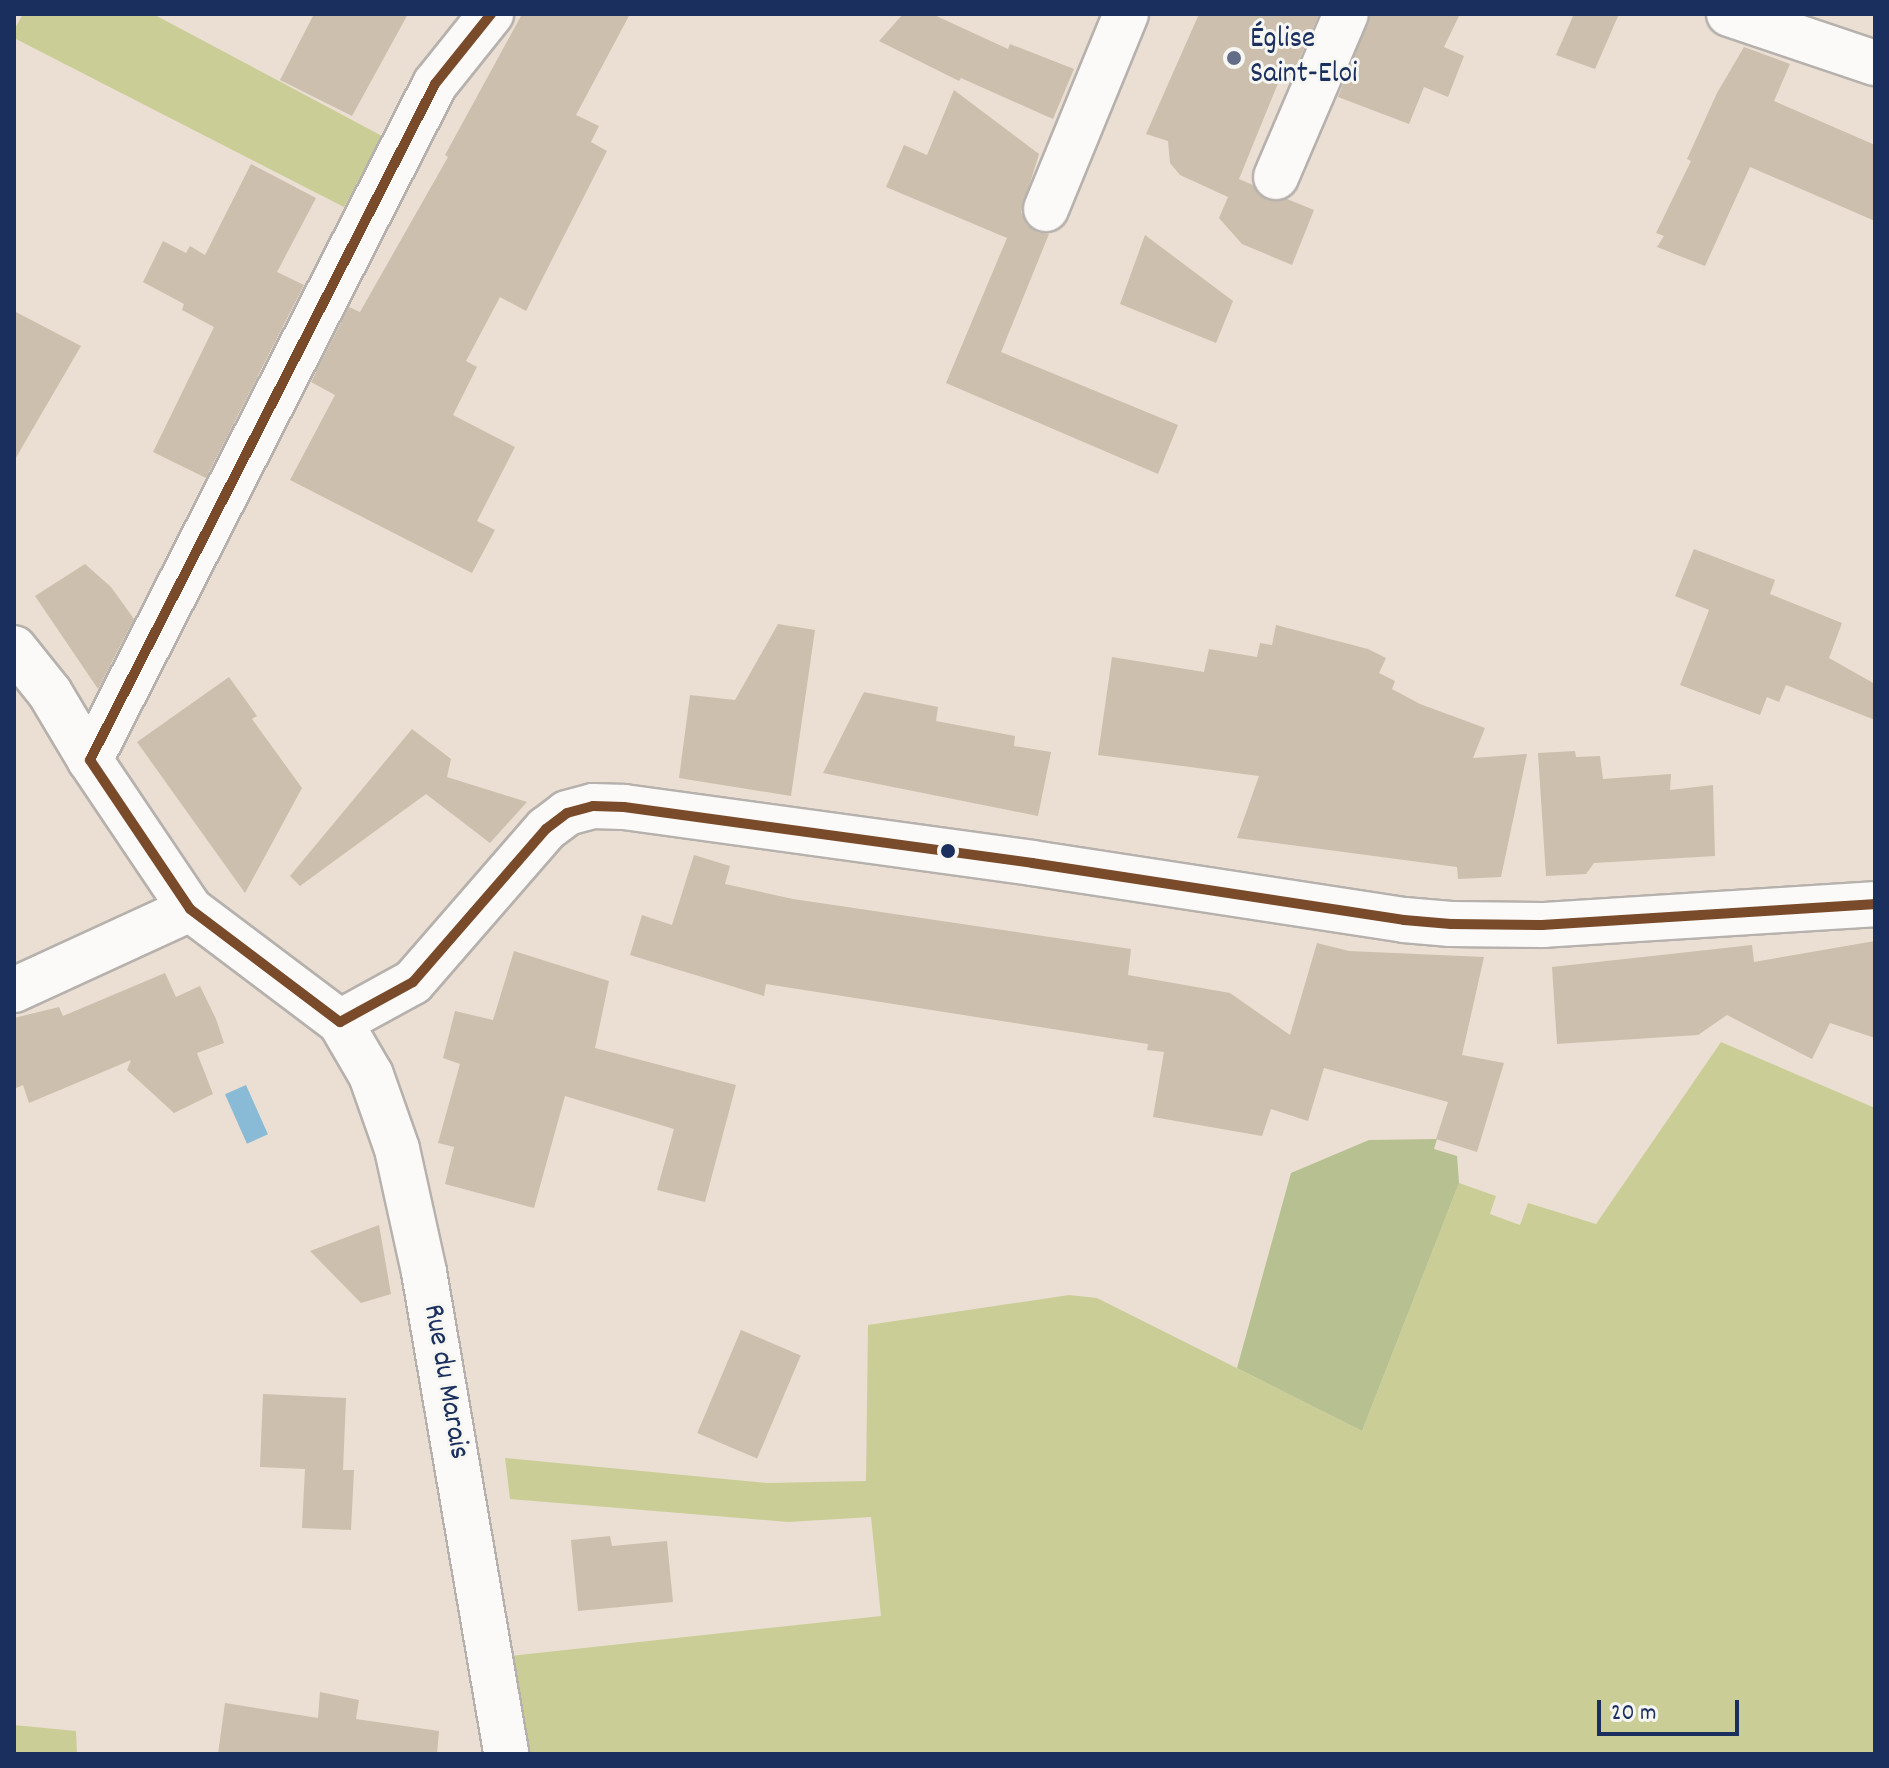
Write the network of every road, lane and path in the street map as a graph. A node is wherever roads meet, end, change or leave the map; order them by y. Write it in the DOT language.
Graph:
graph roads {
  1 [pos="491,14"];
  2 [pos="1126,14"];
  3 [pos="1346,14"];
  4 [pos="1729,14"];
  5 [pos="1875,63"];
  6 [pos="1276,177"];
  7 [pos="1046,209"];
  8 [pos="14,648"];
  9 [pos="90,760"];
  10 [pos="1875,904"];
  11 [pos="190,909"];
  12 [pos="14,990"];
  13 [pos="340,1022"];
  14 [pos="506,1754"];
  1 -- 9 [label="street"];
  2 -- 7 [label="street"];
  3 -- 6 [label="street"];
  4 -- 5 [label="street"];
  8 -- 9 [label="street"];
  9 -- 11 [label="street"];
  10 -- 13 [label="street"];
  11 -- 12 [label="street"];
  11 -- 13 [label="street"];
  13 -- 14 [label="street, Rue du Marais"];
}
